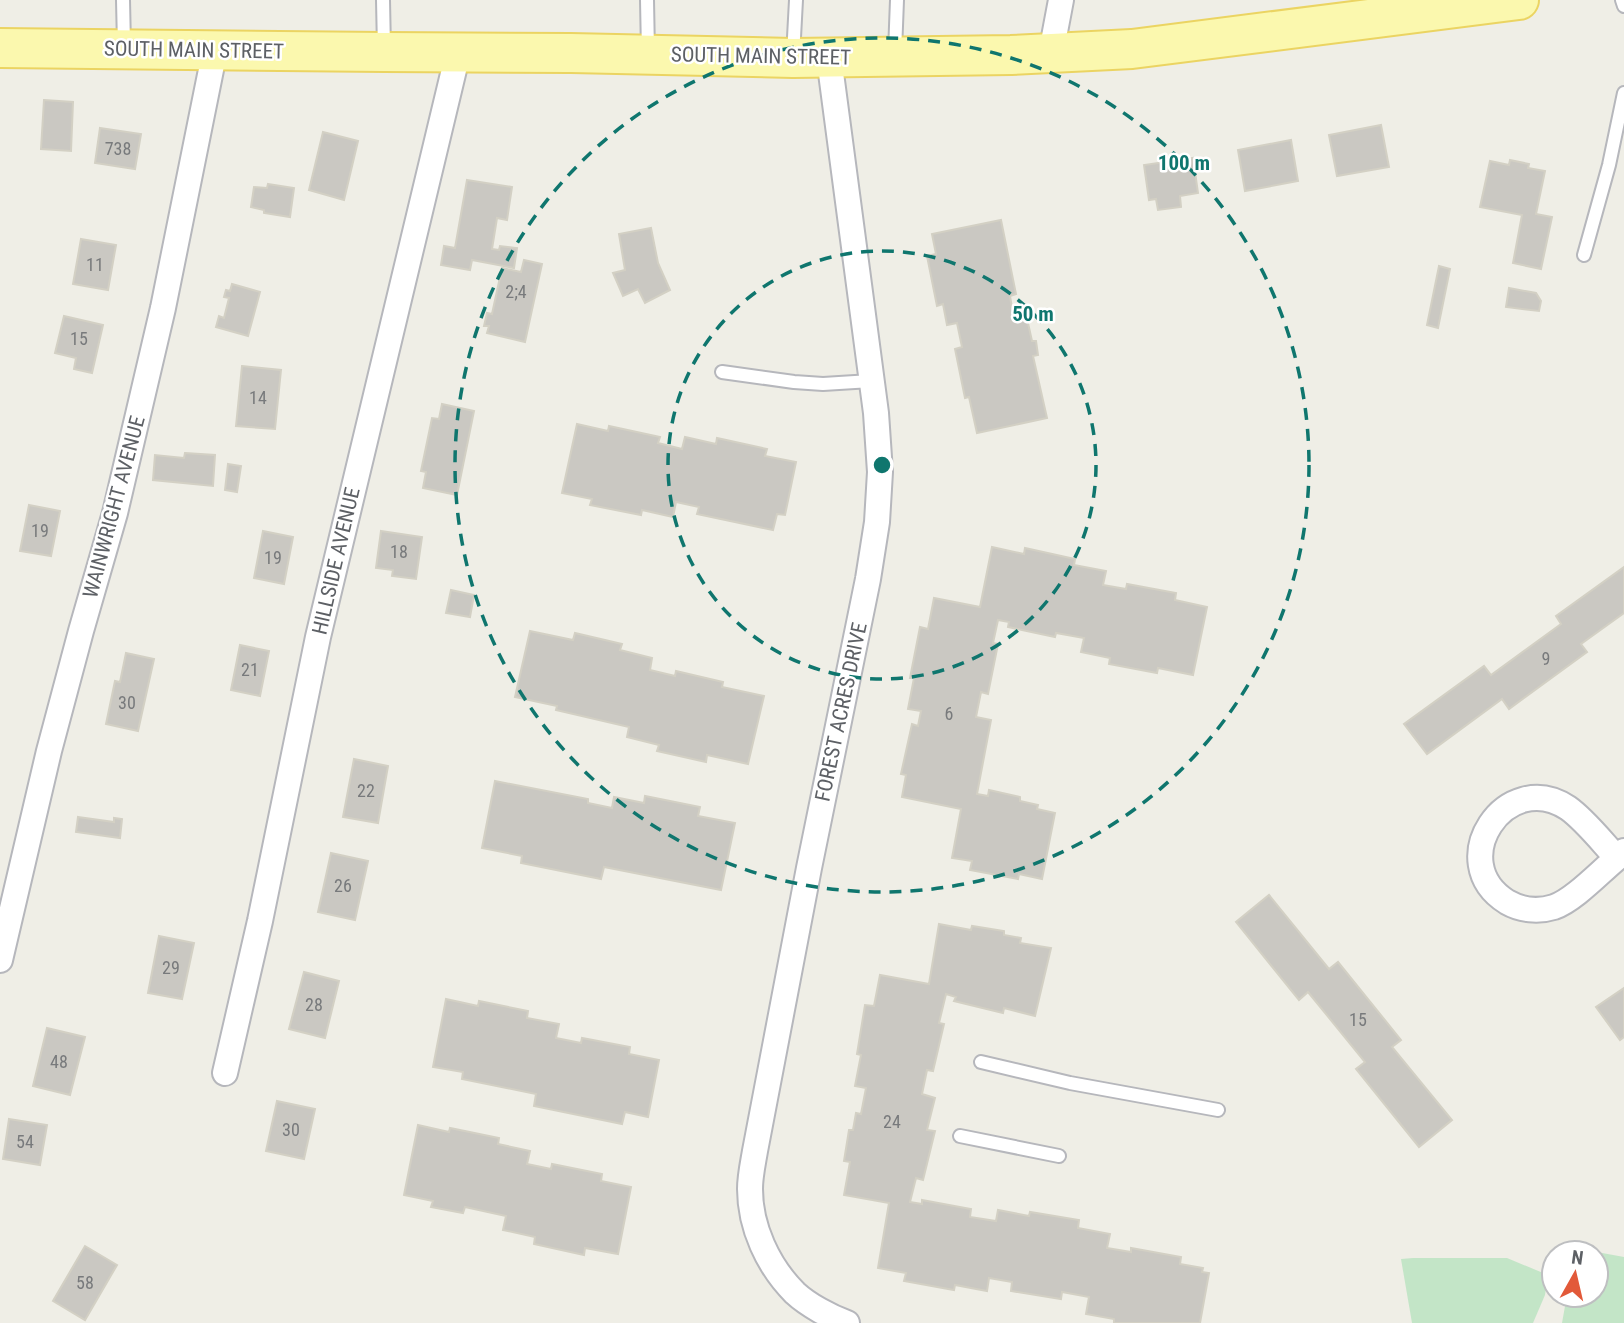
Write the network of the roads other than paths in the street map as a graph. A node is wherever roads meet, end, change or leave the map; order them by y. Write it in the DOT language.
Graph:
graph roads {
  1 [pos="123,0"];
  2 [pos="383,0"];
  3 [pos="647,0"];
  4 [pos="796,0"];
  5 [pos="897,0"];
  6 [pos="1061,0"];
  7 [pos="1519,0"];
  8 [pos="1622,0"];
  9 [pos="1624,6"];
  10 [pos="7,41"];
  11 [pos="124,49"];
  12 [pos="215,50"];
  13 [pos="384,52"];
  14 [pos="458,53"];
  15 [pos="1051,53"];
  16 [pos="648,54"];
  17 [pos="895,57"];
  18 [pos="811,58"];
  19 [pos="1624,93"];
  20 [pos="1584,256"];
  21 [pos="722,372"];
  22 [pos="871,381"];
  23 [pos="1620,855"];
  24 [pos="0,960"];
  25 [pos="981,1062"];
  26 [pos="225,1073"];
  27 [pos="1218,1110"];
  28 [pos="960,1136"];
  29 [pos="1059,1156"];
  30 [pos="847,1323"];
  1 -- 11 [label="lane"];
  2 -- 13 [label="lane"];
  3 -- 16 [label="lane"];
  4 -- 18 [label="lane"];
  5 -- 17 [label="lane"];
  6 -- 15 [label="street"];
  7 -- 15 [label="main road, SOUTH MAIN STREET"];
  8 -- 9 [label="lane"];
  10 -- 11 [label="main road, SOUTH MAIN STREET"];
  11 -- 12 [label="main road, SOUTH MAIN STREET"];
  12 -- 13 [label="main road, SOUTH MAIN STREET"];
  12 -- 24 [label="street, WAINWRIGHT AVENUE"];
  13 -- 14 [label="main road, SOUTH MAIN STREET"];
  14 -- 16 [label="main road, SOUTH MAIN STREET"];
  14 -- 26 [label="street, HILLSIDE AVENUE"];
  15 -- 17 [label="main road, SOUTH MAIN STREET"];
  16 -- 18 [label="main road, SOUTH MAIN STREET"];
  17 -- 18 [label="main road, SOUTH MAIN STREET"];
  18 -- 22 [label="street, FOREST ACRES DRIVE"];
  19 -- 20 [label="lane"];
  21 -- 22 [label="lane"];
  22 -- 30 [label="street, FOREST ACRES DRIVE"];
  23 -- 23 [label="street"];
  25 -- 27 [label="lane"];
  28 -- 29 [label="lane"];
}
